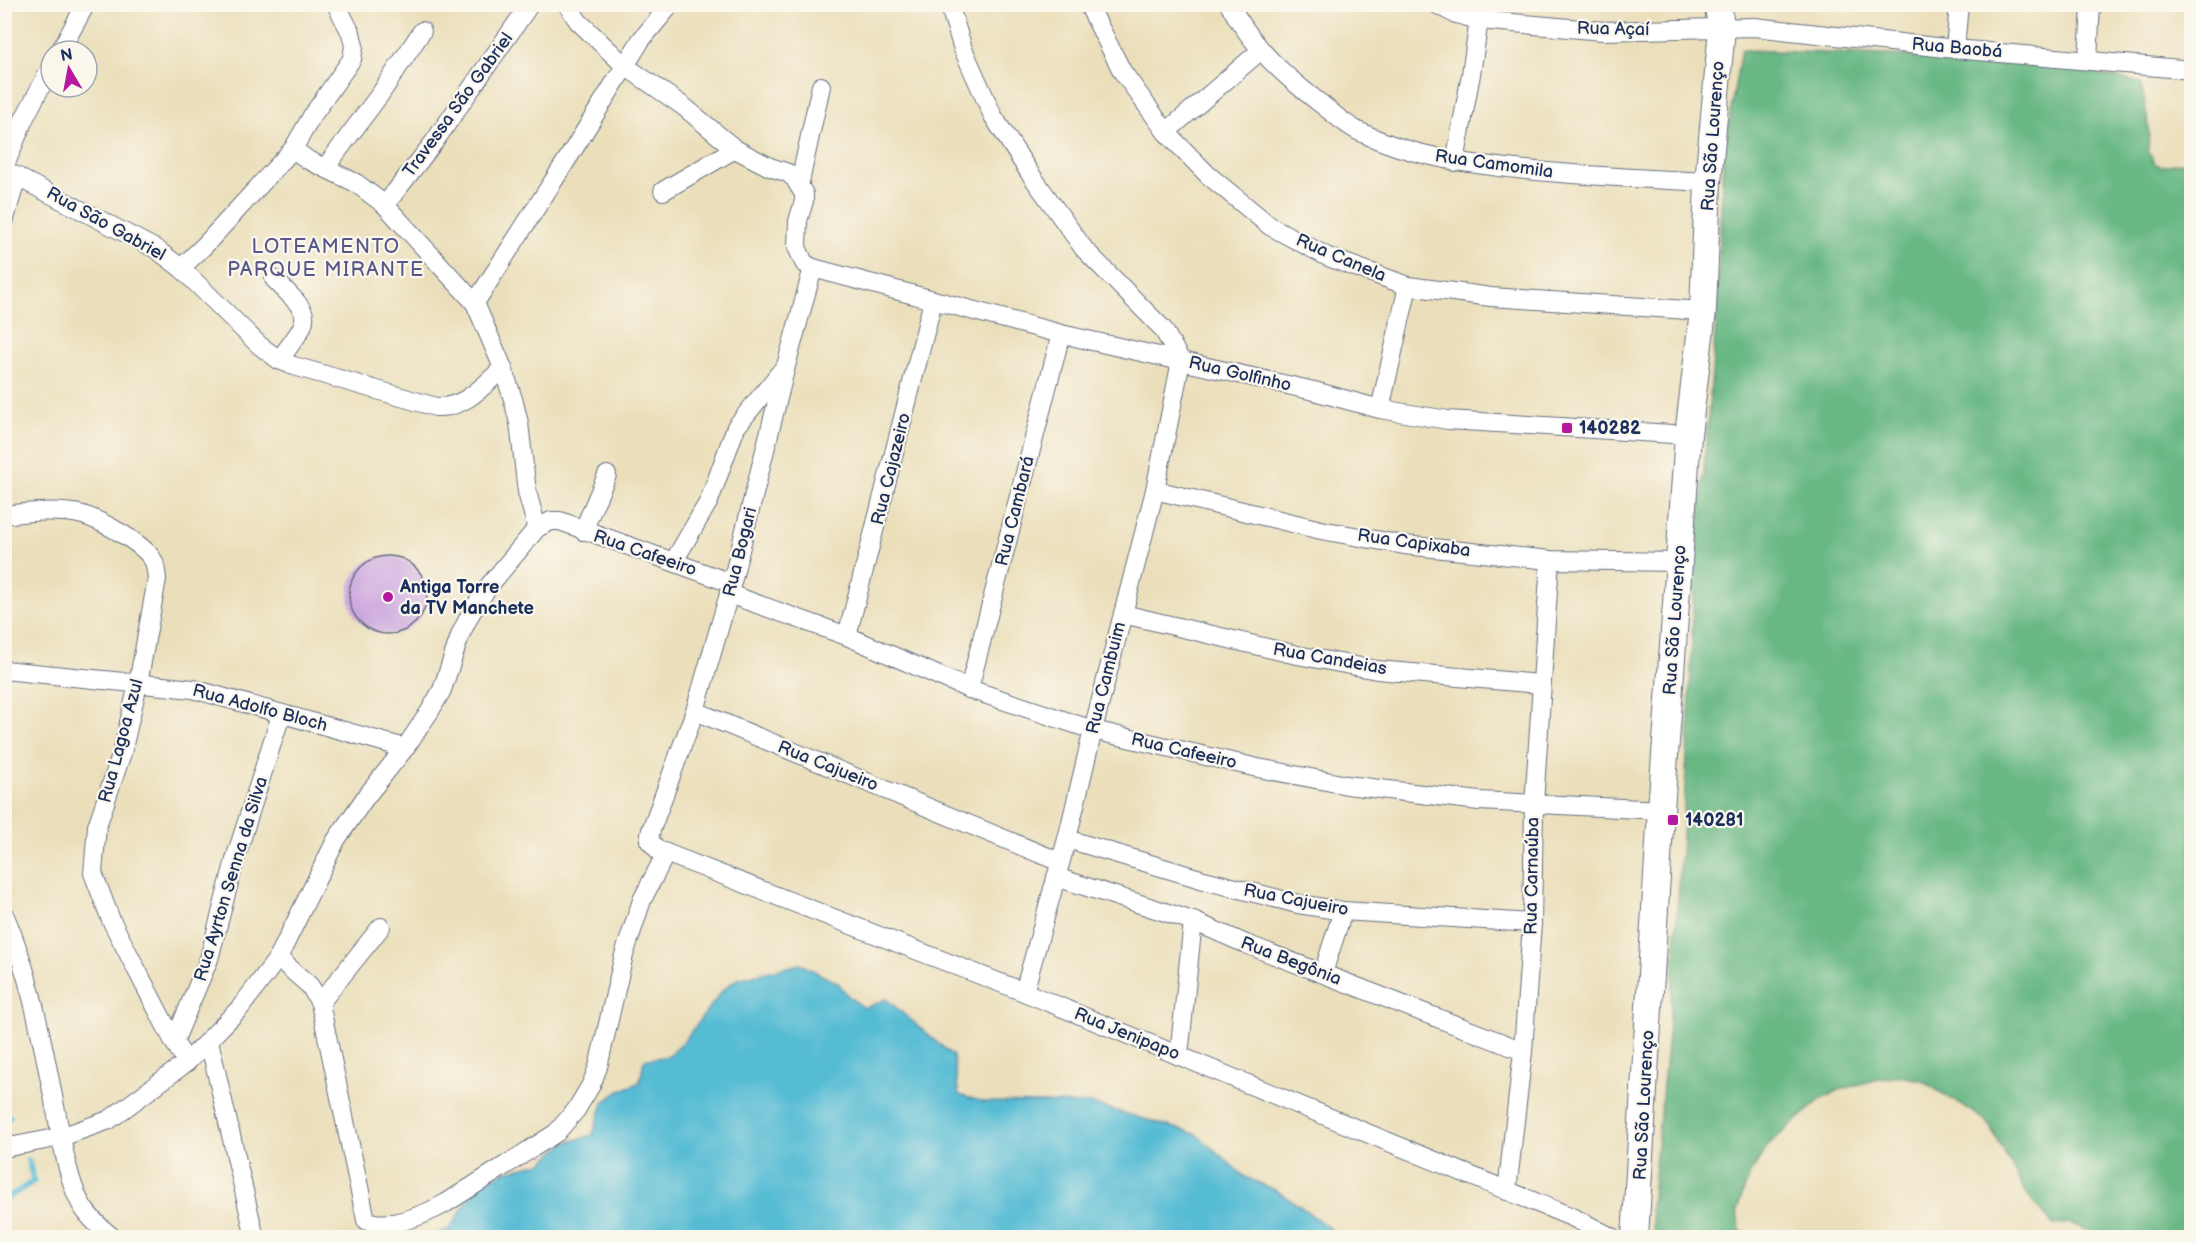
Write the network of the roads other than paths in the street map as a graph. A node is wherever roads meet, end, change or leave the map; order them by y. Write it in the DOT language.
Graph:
graph roads {
  1 [pos="86,4"];
  2 [pos="336,4"];
  3 [pos="530,4"];
  4 [pos="567,4"];
  5 [pos="671,4"];
  6 [pos="949,4"];
  7 [pos="1088,4"];
  8 [pos="1229,4"];
  9 [pos="1436,4"];
  10 [pos="1959,4"];
  11 [pos="2091,4"];
  12 [pos="1719,16"];
  13 [pos="1479,20"];
  14 [pos="422,31"];
  15 [pos="67,39"];
  16 [pos="1955,49"];
  17 [pos="1260,51"];
  18 [pos="2088,60"];
  19 [pos="625,66"];
  20 [pos="2192,70"];
  21 [pos="821,86"];
  22 [pos="39,90"];
  23 [pos="1166,132"];
  24 [pos="293,149"];
  25 [pos="735,149"];
  26 [pos="1455,162"];
  27 [pos="325,168"];
  28 [pos="8,171"];
  29 [pos="793,179"];
  30 [pos="1708,182"];
  31 [pos="663,191"];
  32 [pos="385,205"];
  33 [pos="4,222"];
  34 [pos="181,268"];
  35 [pos="813,268"];
  36 [pos="274,279"];
  37 [pos="1408,286"];
  38 [pos="933,301"];
  39 [pos="475,303"];
  40 [pos="1703,311"];
  41 [pos="1061,334"];
  42 [pos="279,360"];
  43 [pos="1181,361"];
  44 [pos="786,366"];
  45 [pos="503,368"];
  46 [pos="1380,409"];
  47 [pos="1688,435"];
  48 [pos="607,475"];
  49 [pos="1155,490"];
  50 [pos="4,515"];
  51 [pos="537,528"];
  52 [pos="584,531"];
  53 [pos="1550,560"];
  54 [pos="674,561"];
  55 [pos="1679,562"];
  56 [pos="730,589"];
  57 [pos="1123,614"];
  58 [pos="847,636"];
  59 [pos="4,670"];
  60 [pos="138,684"];
  61 [pos="1540,684"];
  62 [pos="969,689"];
  63 [pos="695,711"];
  64 [pos="281,715"];
  65 [pos="1093,730"];
  66 [pos="405,748"];
  67 [pos="1534,805"];
  68 [pos="1661,810"];
  69 [pos="1067,839"];
  70 [pos="666,853"];
  71 [pos="1058,869"];
  72 [pos="1343,911"];
  73 [pos="4,914"];
  74 [pos="1193,921"];
  75 [pos="1532,923"];
  76 [pos="381,927"];
  77 [pos="278,958"];
  78 [pos="1323,973"];
  79 [pos="1024,992"];
  80 [pos="320,1003"];
  81 [pos="209,1041"];
  82 [pos="174,1042"];
  83 [pos="1523,1051"];
  84 [pos="1179,1056"];
  85 [pos="188,1062"];
  86 [pos="61,1137"];
  87 [pos="4,1148"];
  88 [pos="1508,1191"];
  89 [pos="113,1238"];
  90 [pos="255,1238"];
  91 [pos="1613,1238"];
  92 [pos="1635,1238"];
  1 -- 15 [label="street"];
  2 -- 24 [label="street, Rua São Gabriel"];
  3 -- 32 [label="street, Travessa São Gabriel"];
  4 -- 19 [label="street"];
  5 -- 19 [label="street"];
  6 -- 43 [label="street, Rua Golfinho"];
  7 -- 23 [label="street, Rua Canela"];
  8 -- 17 [label="street, Rua Camomila"];
  9 -- 13 [label="street, Rua Açaí"];
  10 -- 16 [label="street"];
  11 -- 18 [label="street"];
  12 -- 13 [label="street, Rua Açaí"];
  12 -- 16 [label="street, Rua Baobá"];
  12 -- 30 [label="street, Rua São Lourenço"];
  13 -- 26 [label="street"];
  14 -- 27 [label="street"];
  16 -- 18 [label="street, Rua Baobá"];
  17 -- 23 [label="street"];
  17 -- 26 [label="street, Rua Camomila"];
  18 -- 20 [label="street, Rua Baobá"];
  19 -- 25 [label="street"];
  19 -- 39 [label="street"];
  21 -- 29 [label="street"];
  22 -- 28 [label="street"];
  23 -- 37 [label="street, Rua Canela"];
  24 -- 27 [label="street"];
  24 -- 34 [label="street, Rua São Gabriel"];
  25 -- 29 [label="street"];
  25 -- 31 [label="street"];
  26 -- 30 [label="street, Rua Camomila"];
  27 -- 32 [label="street"];
  28 -- 33 [label="street"];
  28 -- 34 [label="street, Rua São Gabriel"];
  29 -- 35 [label="street"];
  30 -- 40 [label="street, Rua São Lourenço"];
  32 -- 39 [label="street"];
  34 -- 42 [label="street"];
  35 -- 38 [label="street"];
  35 -- 44 [label="street, Rua Bogari"];
  36 -- 42 [label="street"];
  37 -- 40 [label="street, Rua Canela"];
  37 -- 46 [label="street"];
  38 -- 41 [label="street"];
  38 -- 58 [label="street, Rua Cajazeiro"];
  39 -- 45 [label="street"];
  40 -- 47 [label="street, Rua São Lourenço"];
  41 -- 43 [label="street"];
  41 -- 62 [label="street, Rua Cambará"];
  42 -- 45 [label="street"];
  43 -- 46 [label="street, Rua Golfinho"];
  43 -- 49 [label="street, Rua Cambuim"];
  44 -- 54 [label="street"];
  44 -- 56 [label="street, Rua Bogari"];
  45 -- 51 [label="street"];
  46 -- 47 [label="street, Rua Golfinho"];
  47 -- 55 [label="street, Rua São Lourenço"];
  48 -- 52 [label="street"];
  49 -- 53 [label="street, Rua Capixaba"];
  49 -- 57 [label="street, Rua Cambuim"];
  50 -- 60 [label="street, Rua Lagoa Azul"];
  51 -- 52 [label="street, Rua Cafeeiro"];
  51 -- 66 [label="street"];
  52 -- 54 [label="street, Rua Cafeeiro"];
  53 -- 55 [label="street, Rua Capixaba"];
  53 -- 61 [label="street, Rua Carnaúba"];
  54 -- 56 [label="street, Rua Cafeeiro"];
  55 -- 68 [label="street, Rua São Lourenço"];
  56 -- 58 [label="street, Rua Cafeeiro"];
  56 -- 63 [label="street, Rua Bogari"];
  57 -- 61 [label="street, Rua Candeias"];
  57 -- 65 [label="street, Rua Cambuim"];
  58 -- 62 [label="street, Rua Cafeeiro"];
  59 -- 60 [label="street, Rua Adolfo Bloch"];
  60 -- 64 [label="street, Rua Adolfo Bloch"];
  60 -- 82 [label="street, Rua Lagoa Azul"];
  61 -- 67 [label="street, Rua Carnaúba"];
  62 -- 65 [label="street, Rua Cafeeiro"];
  63 -- 70 [label="street, Rua Bogari"];
  63 -- 71 [label="street, Rua Cajueiro"];
  64 -- 66 [label="street, Rua Adolfo Bloch"];
  64 -- 82 [label="street, Rua Ayrton Senna da Silva"];
  65 -- 67 [label="street, Rua Cafeeiro"];
  65 -- 69 [label="street, Rua Cambuim"];
  66 -- 77 [label="street"];
  67 -- 68 [label="street, Rua Cafeeiro"];
  67 -- 75 [label="street, Rua Carnaúba"];
  68 -- 92 [label="street, Rua São Lourenço"];
  69 -- 71 [label="street, Rua Cambuim"];
  69 -- 72 [label="street, Rua Cajueiro"];
  70 -- 79 [label="street, Rua Jenipapo"];
  70 -- 80 [label="street"];
  71 -- 74 [label="street, Rua Begônia"];
  71 -- 79 [label="street, Rua Cambuim"];
  72 -- 75 [label="street, Rua Cajueiro"];
  72 -- 78 [label="street"];
  73 -- 86 [label="street"];
  74 -- 78 [label="street, Rua Begônia"];
  74 -- 84 [label="street"];
  75 -- 83 [label="street, Rua Carnaúba"];
  76 -- 80 [label="street"];
  77 -- 80 [label="street"];
  77 -- 81 [label="street"];
  78 -- 83 [label="street, Rua Begônia"];
  79 -- 84 [label="street, Rua Jenipapo"];
  81 -- 85 [label="street"];
  81 -- 90 [label="street"];
  82 -- 85 [label="street, Rua Lagoa Azul"];
  83 -- 88 [label="street, Rua Carnaúba"];
  84 -- 88 [label="street, Rua Jenipapo"];
  85 -- 86 [label="street"];
  86 -- 87 [label="street"];
  86 -- 89 [label="street"];
  88 -- 91 [label="street, Rua Jenipapo"];
}
